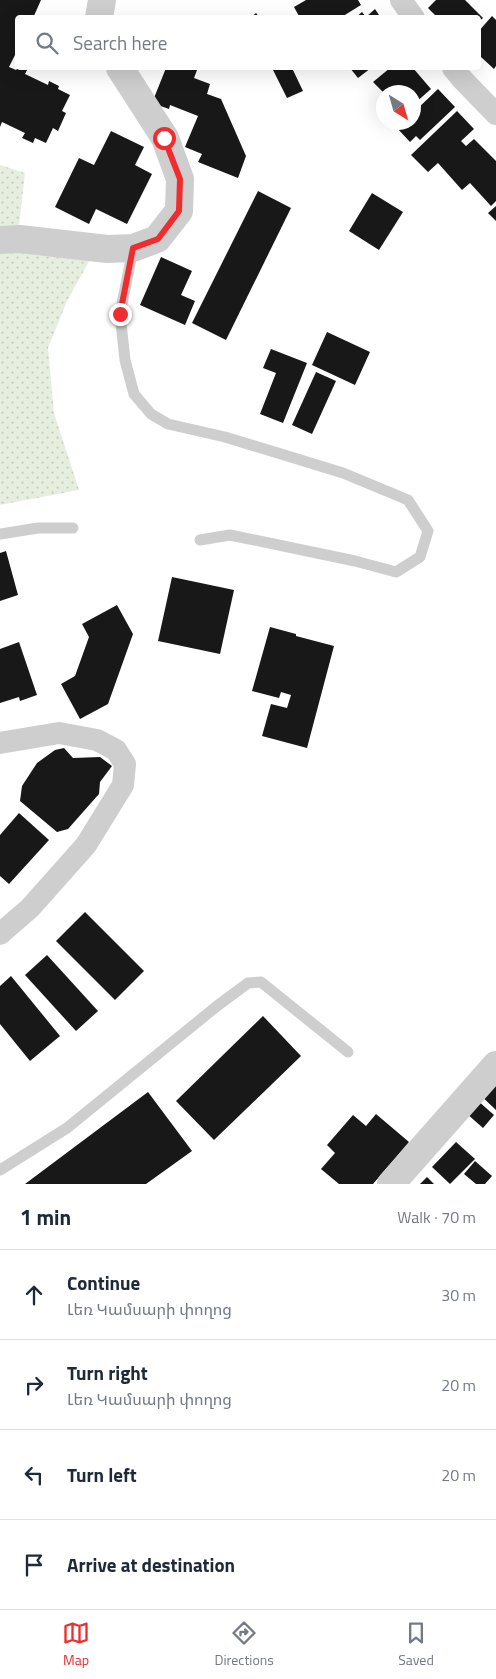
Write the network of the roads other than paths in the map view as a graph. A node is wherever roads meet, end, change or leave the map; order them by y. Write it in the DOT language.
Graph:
graph roads {
  1 [pos="102,0"];
  2 [pos="401,0"];
  3 [pos="100,15"];
  4 [pos="412,15"];
  5 [pos="121,70"];
  6 [pos="454,70"];
  7 [pos="496,114"];
  8 [pos="0,240"];
  9 [pos="133,248"];
  10 [pos="74,528"];
  11 [pos="0,534"];
  12 [pos="200,540"];
  13 [pos="0,743"];
  14 [pos="0,934"];
  15 [pos="348,1052"];
  16 [pos="496,1065"];
  17 [pos="0,1170"];
  18 [pos="391,1184"];
  1 -- 3 [label="street"];
  2 -- 4 [label="street"];
  5 -- 9 [label="street"];
  6 -- 7 [label="street"];
  8 -- 9 [label="street"];
  9 -- 12 [label="lane"];
  10 -- 11 [label="lane"];
  13 -- 14 [label="street"];
  15 -- 17 [label="lane"];
  16 -- 18 [label="street"];
}
